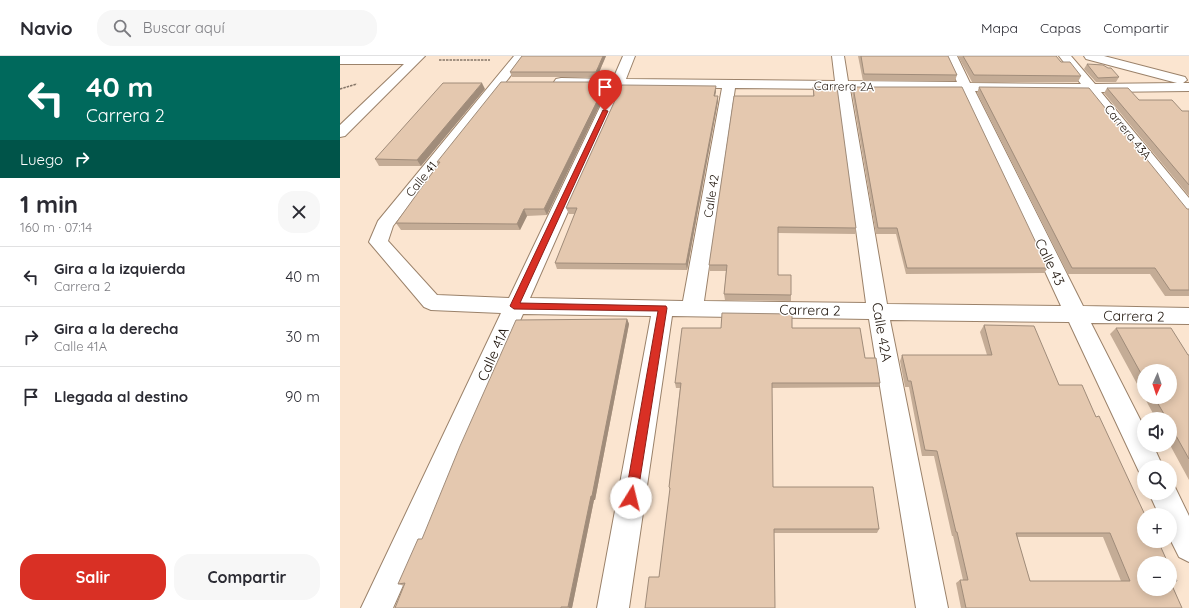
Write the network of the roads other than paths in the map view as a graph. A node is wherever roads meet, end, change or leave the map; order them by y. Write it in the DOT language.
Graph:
graph roads {
  1 [pos="629,56"];
  2 [pos="838,56"];
  3 [pos="951,56"];
  4 [pos="1066,56"];
  5 [pos="1090,56"];
  6 [pos="417,58"];
  7 [pos="518,58"];
  8 [pos="340,60"];
  9 [pos="547,82"];
  10 [pos="1189,82"];
  11 [pos="618,83"];
  12 [pos="729,84"];
  13 [pos="843,86"];
  14 [pos="966,87"];
  15 [pos="1189,87"];
  16 [pos="1093,88"];
  17 [pos="340,133"];
  18 [pos="1189,209"];
  19 [pos="431,302"];
  20 [pos="514,306"];
  21 [pos="663,308"];
  22 [pos="692,309"];
  23 [pos="878,312"];
  24 [pos="1075,315"];
  25 [pos="1189,316"];
  26 [pos="1147,460"];
  27 [pos="1166,500"];
  28 [pos="1189,547"];
  29 [pos="377,608"];
  30 [pos="613,608"];
  31 [pos="932,608"];
  1 -- 11 [label="street, Calle 41A"];
  2 -- 13 [label="street, Calle 42A"];
  3 -- 14 [label="street, Calle 43"];
  4 -- 16 [label="street, Carrera 43A"];
  5 -- 10 [label="street"];
  6 -- 8 [label="street"];
  6 -- 17 [label="street"];
  7 -- 19 [label="street, Calle 41"];
  9 -- 11 [label="street, Carrera 2A"];
  11 -- 12 [label="street, Carrera 2A"];
  11 -- 20 [label="street, Calle 41A"];
  12 -- 13 [label="street, Carrera 2A"];
  12 -- 22 [label="street, Calle 42"];
  13 -- 14 [label="street, Carrera 2A"];
  13 -- 23 [label="street, Calle 42A"];
  14 -- 16 [label="street, Carrera 2A"];
  14 -- 24 [label="street, Calle 43"];
  15 -- 16 [label="street, Carrera 2A"];
  16 -- 18 [label="street, Carrera 43A"];
  19 -- 20 [label="street, Carrera 2"];
  20 -- 21 [label="street, Carrera 2"];
  20 -- 29 [label="street, Calle 41A"];
  21 -- 22 [label="street, Carrera 2"];
  21 -- 30 [label="street"];
  22 -- 23 [label="street, Carrera 2"];
  23 -- 24 [label="street, Carrera 2"];
  23 -- 31 [label="street, Calle 42A"];
  24 -- 25 [label="street, Carrera 2"];
  24 -- 26 [label="street, Calle 43"];
  27 -- 28 [label="street"];
}
